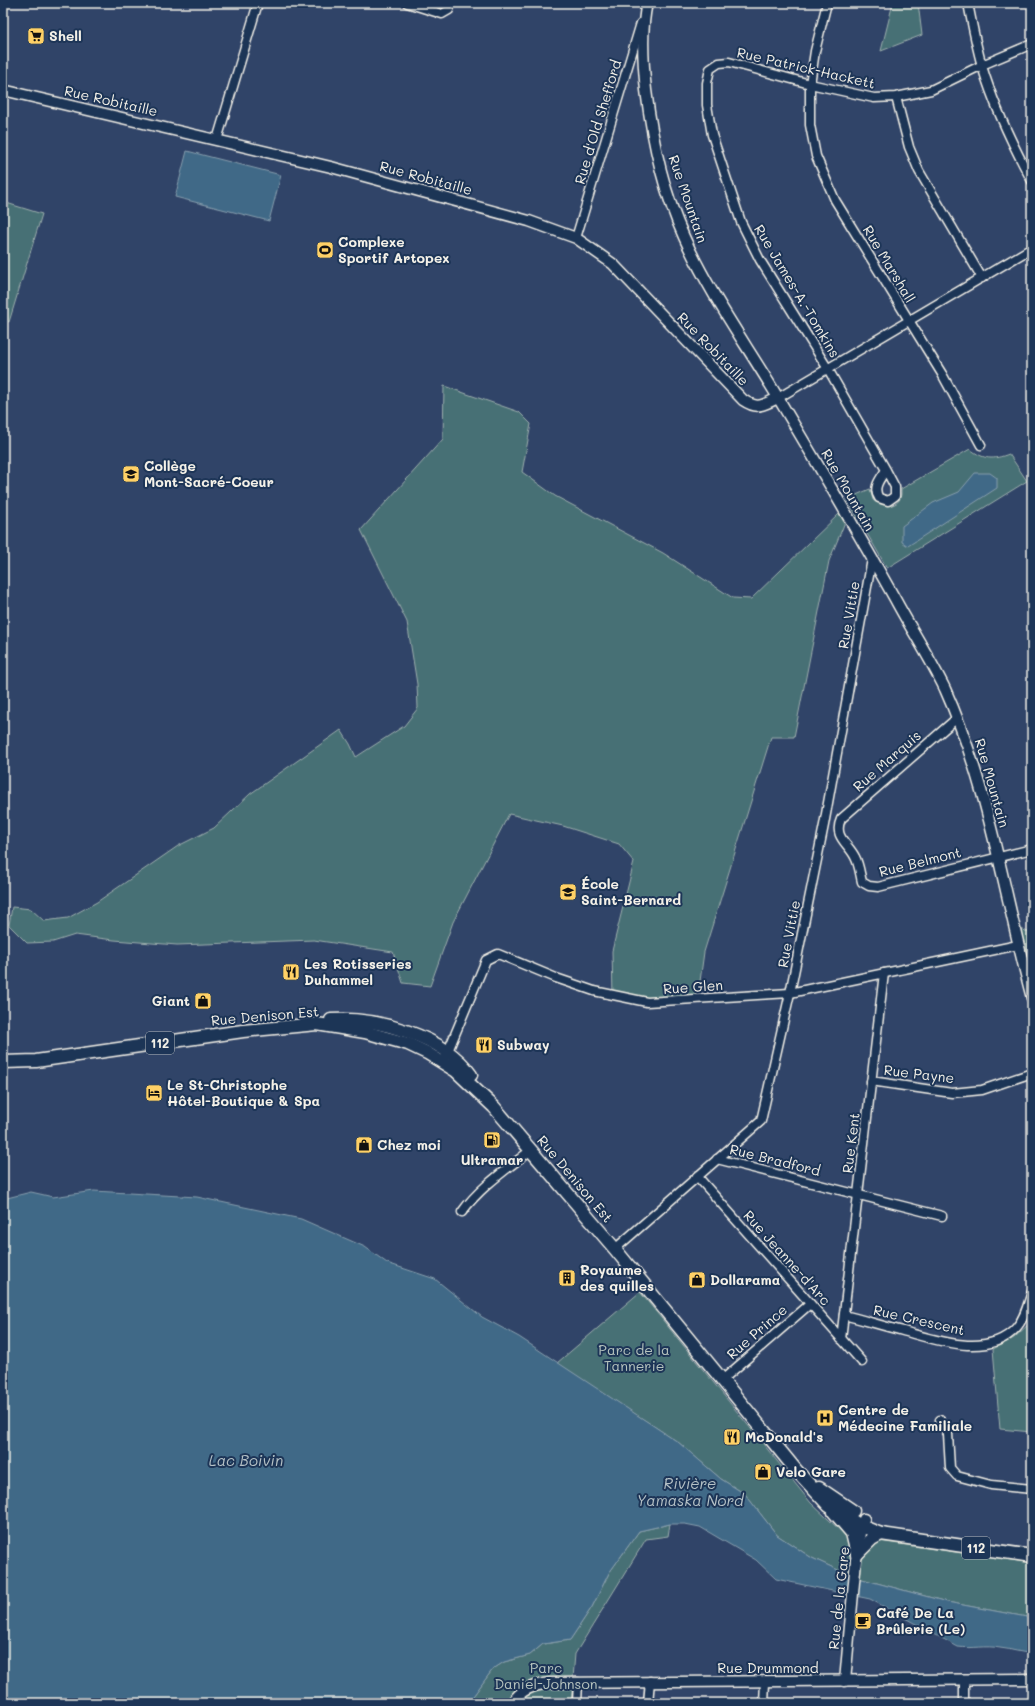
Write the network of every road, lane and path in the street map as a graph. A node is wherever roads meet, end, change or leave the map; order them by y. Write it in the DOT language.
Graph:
graph roads {
  1 [pos="258,3"];
  2 [pos="407,3"];
  3 [pos="451,3"];
  4 [pos="827,3"];
  5 [pos="968,3"];
  6 [pos="646,8"];
  7 [pos="1032,44"];
  8 [pos="982,65"];
  9 [pos="710,68"];
  10 [pos="810,84"];
  11 [pos="3,90"];
  12 [pos="896,97"];
  13 [pos="217,140"];
  14 [pos="1032,181"];
  15 [pos="576,238"];
  16 [pos="1032,248"];
  17 [pos="982,278"];
  18 [pos="908,321"];
  19 [pos="828,369"];
  20 [pos="778,398"];
  21 [pos="981,445"];
  22 [pos="886,470"];
  23 [pos="872,559"];
  24 [pos="957,718"];
  25 [pos="838,826"];
  26 [pos="1032,849"];
  27 [pos="998,856"];
  28 [pos="1018,945"];
  29 [pos="884,974"];
  30 [pos="790,994"];
  31 [pos="1032,998"];
  32 [pos="445,1057"];
  33 [pos="3,1062"];
  34 [pos="1032,1073"];
  35 [pos="871,1081"];
  36 [pos="531,1150"];
  37 [pos="717,1159"];
  38 [pos="697,1176"];
  39 [pos="858,1195"];
  40 [pos="462,1212"];
  41 [pos="942,1216"];
  42 [pos="615,1249"];
  43 [pos="1032,1292"];
  44 [pos="810,1304"];
  45 [pos="844,1315"];
  46 [pos="841,1339"];
  47 [pos="862,1362"];
  48 [pos="722,1381"];
  49 [pos="940,1420"];
  50 [pos="801,1475"];
  51 [pos="1032,1488"];
  52 [pos="829,1506"];
  53 [pos="863,1522"];
  54 [pos="881,1534"];
  55 [pos="921,1539"];
  56 [pos="1032,1556"];
  57 [pos="856,1557"];
  58 [pos="1032,1679"];
  59 [pos="964,1680"];
  60 [pos="650,1681"];
  61 [pos="845,1681"];
  62 [pos="578,1682"];
  63 [pos="765,1682"];
  64 [pos="512,1703"];
  65 [pos="577,1703"];
  66 [pos="648,1703"];
  67 [pos="764,1703"];
  68 [pos="964,1703"];
  1 -- 13 [label="street"];
  2 -- 3 [label="street"];
  4 -- 10 [label="street, Rue Marshall"];
  5 -- 8 [label="street"];
  6 -- 15 [label="street, Rue d'Old Shefford"];
  6 -- 20 [label="street, Rue Mountain"];
  7 -- 8 [label="street, Rue Patrick-Hackett"];
  8 -- 12 [label="street, Rue Patrick-Hackett"];
  8 -- 14 [label="street"];
  9 -- 10 [label="street, Rue Patrick-Hackett"];
  9 -- 19 [label="street, Rue James-A.-Tomkins"];
  10 -- 12 [label="street, Rue Patrick-Hackett"];
  10 -- 18 [label="street, Rue Marshall"];
  11 -- 13 [label="street, Rue Robitaille"];
  12 -- 17 [label="street"];
  13 -- 15 [label="street, Rue Robitaille"];
  15 -- 20 [label="street, Rue Robitaille"];
  16 -- 17 [label="street"];
  17 -- 18 [label="street"];
  18 -- 19 [label="street"];
  18 -- 21 [label="street, Rue Marshall"];
  19 -- 20 [label="street"];
  19 -- 22 [label="street, Rue James-A.-Tomkins"];
  20 -- 23 [label="street, Rue Mountain"];
  23 -- 24 [label="street, Rue Mountain"];
  23 -- 30 [label="street, Rue Vittie"];
  24 -- 25 [label="street, Rue Marquis"];
  24 -- 27 [label="street, Rue Mountain"];
  25 -- 27 [label="street, Rue Belmont"];
  26 -- 27 [label="street, Rue Belmont"];
  27 -- 28 [label="street, Rue Mountain"];
  28 -- 29 [label="street, Rue Glen"];
  28 -- 31 [label="street, Rue Mountain"];
  29 -- 30 [label="street, Rue Glen"];
  29 -- 35 [label="street, Rue Kent"];
  30 -- 32 [label="street, Rue Glen"];
  30 -- 37 [label="street, Rue Vittie"];
  32 -- 33 [label="main road, Rue Denison Est / 112"];
  32 -- 36 [label="main road, Rue Denison Est / 112"];
  34 -- 35 [label="street, Rue Payne"];
  35 -- 39 [label="street, Rue Kent"];
  36 -- 40 [label="street"];
  36 -- 42 [label="main road, Rue Denison Est / 112"];
  37 -- 38 [label="street, Rue Vittie"];
  37 -- 39 [label="street, Rue Bradford"];
  38 -- 42 [label="street, Rue Vittie"];
  38 -- 44 [label="street, Rue Jeanne-d'Arc"];
  39 -- 41 [label="street, Rue Bradford"];
  39 -- 45 [label="street, Rue Kent"];
  42 -- 48 [label="main road, Rue Denison Est / 112"];
  43 -- 45 [label="street, Rue Crescent"];
  44 -- 46 [label="street, Rue Jeanne-d'Arc"];
  44 -- 48 [label="street, Rue Prince"];
  45 -- 46 [label="street, Rue Jeanne-d'Arc"];
  46 -- 47 [label="street"];
  48 -- 50 [label="main road, Rue Denison Est / 112"];
  49 -- 51 [label="street"];
  50 -- 52 [label="main road, Rue Denison Est / 112"];
  50 -- 53 [label="main road"];
  52 -- 53 [label="main road, Rue Denison Est / 112"];
  52 -- 57 [label="main road"];
  53 -- 54 [label="main road, Rue Denison Est / 112"];
  53 -- 55 [label="main road"];
  53 -- 57 [label="street, Rue de la Gare"];
  54 -- 55 [label="main road, Rue Denison Est / 112"];
  54 -- 57 [label="main road"];
  55 -- 56 [label="main road, Rue Denison Est / 112"];
  57 -- 61 [label="street, Rue de la Gare"];
  58 -- 59 [label="street, Rue Drummond"];
  59 -- 61 [label="street, Rue Drummond"];
  59 -- 68 [label="street"];
  60 -- 62 [label="street, Rue Drummond"];
  60 -- 63 [label="street, Rue Drummond"];
  60 -- 66 [label="street"];
  61 -- 63 [label="street, Rue Drummond"];
  62 -- 64 [label="street, Rue Drummond"];
  62 -- 65 [label="street"];
  63 -- 67 [label="street"];
}
